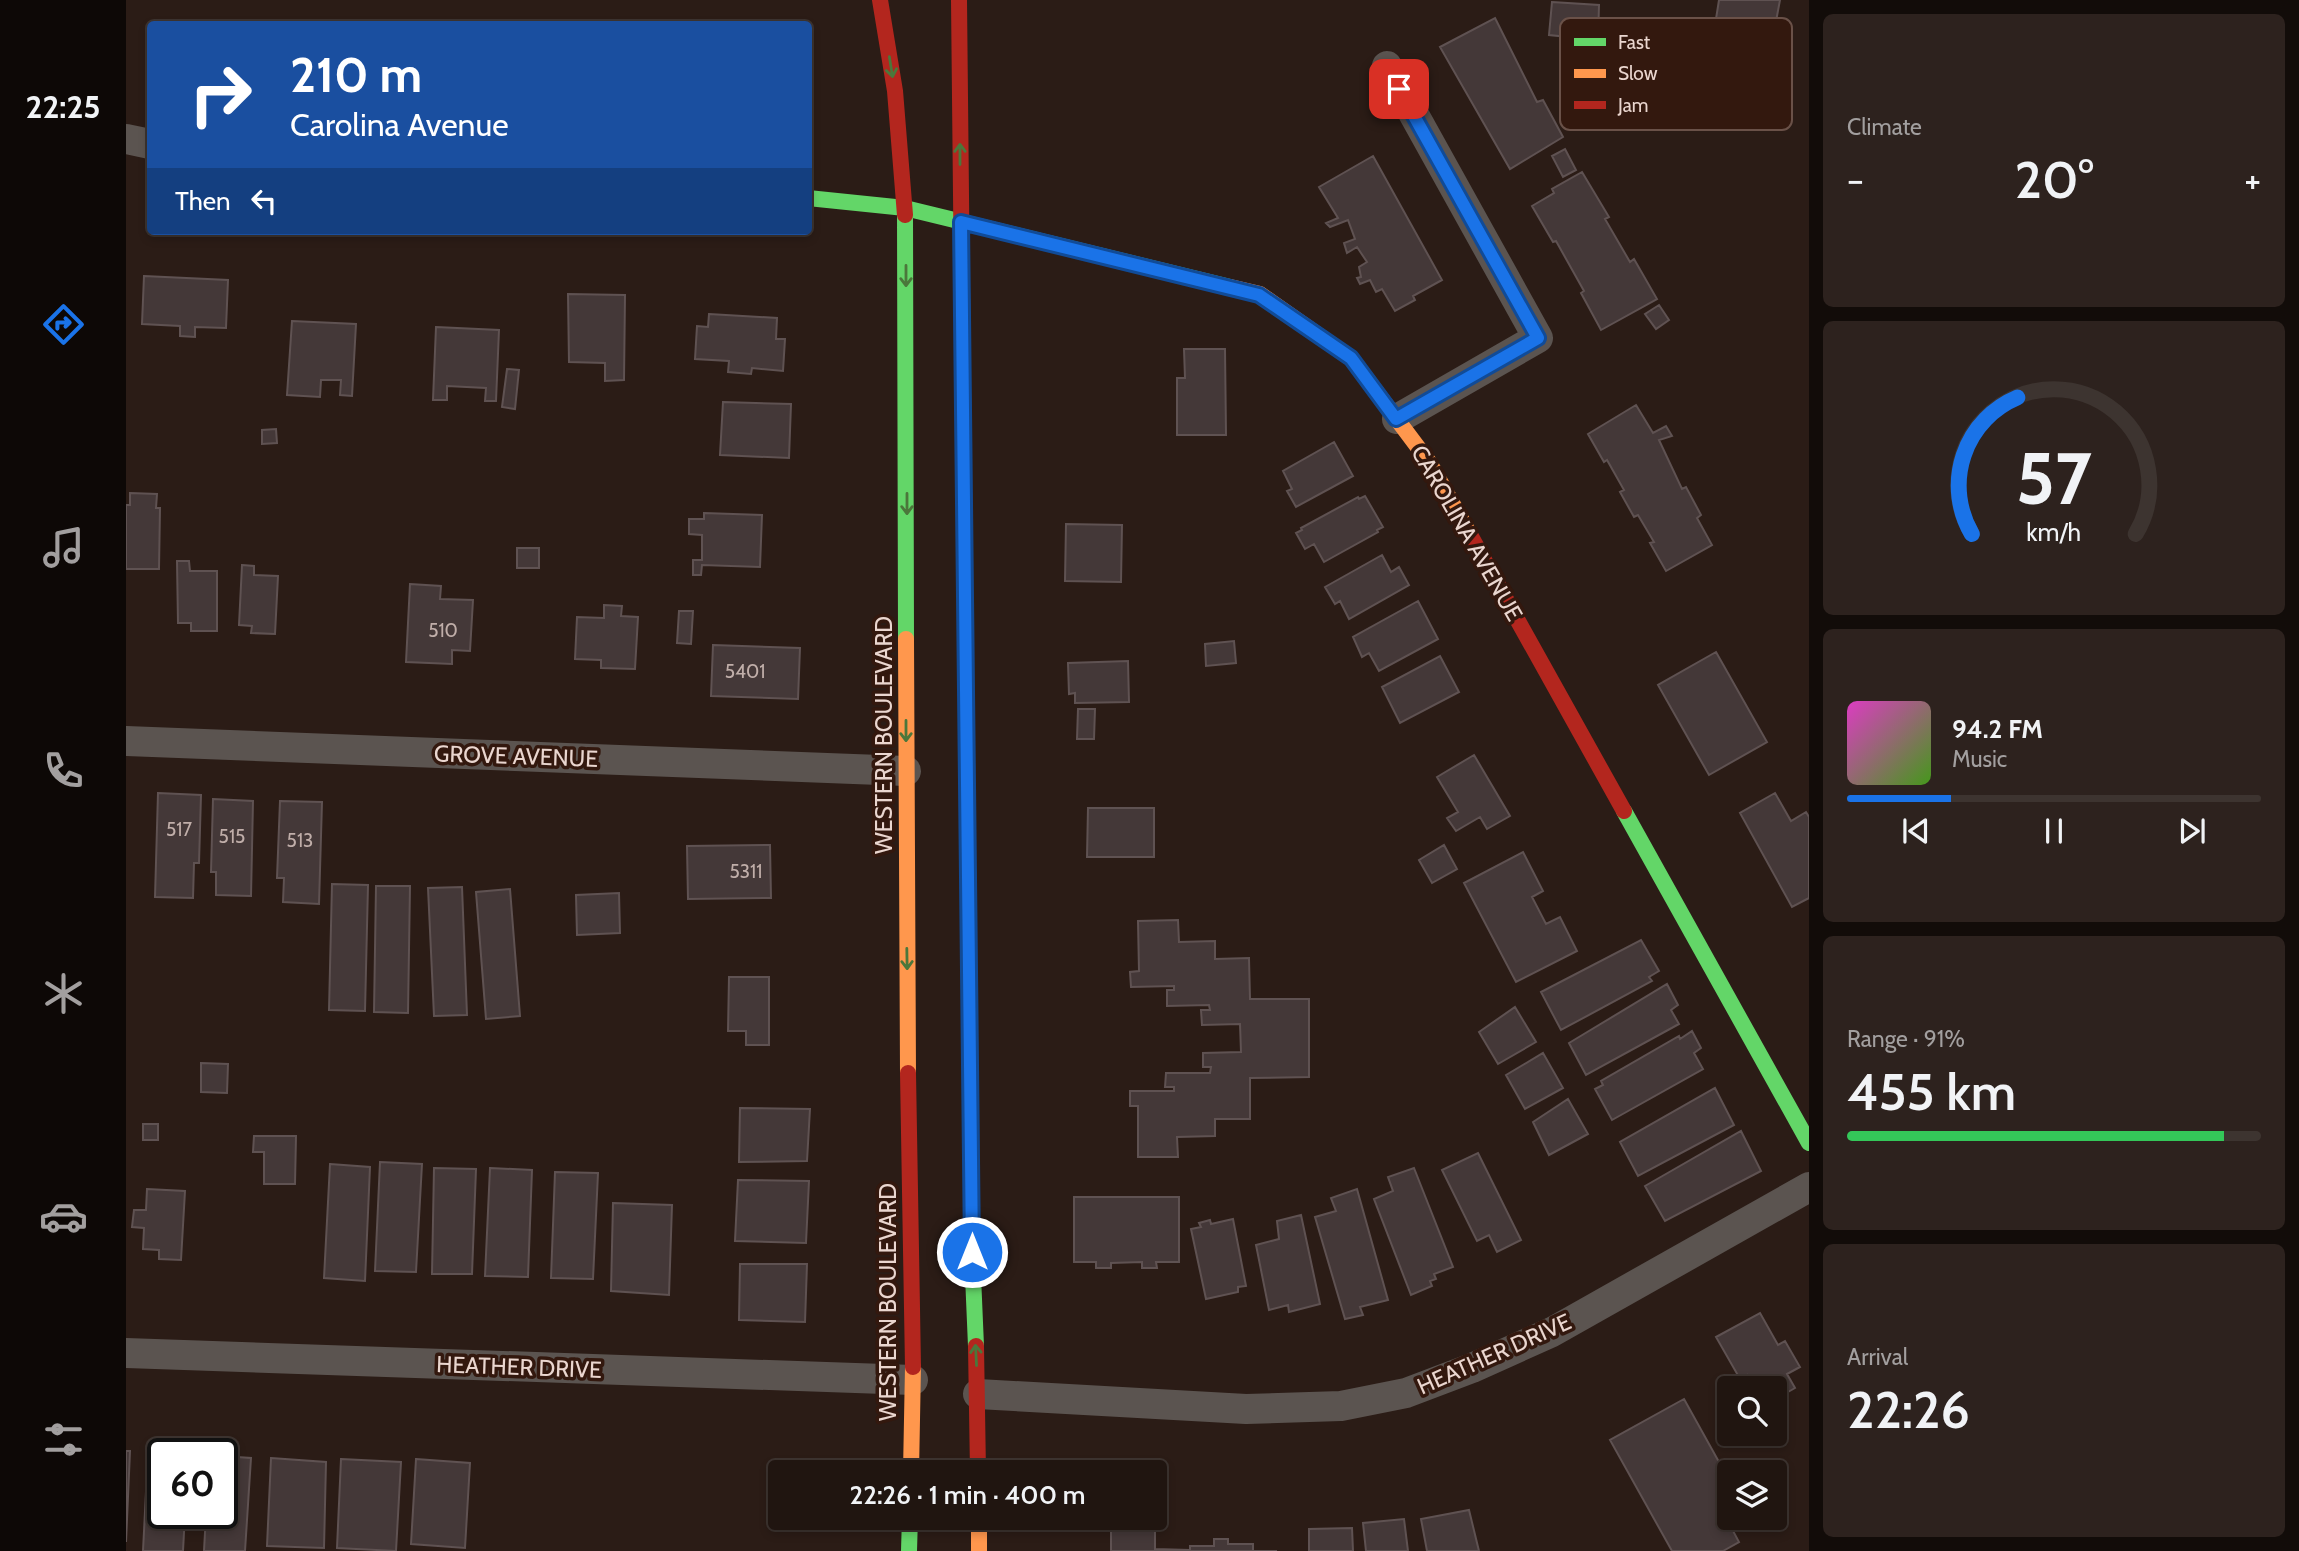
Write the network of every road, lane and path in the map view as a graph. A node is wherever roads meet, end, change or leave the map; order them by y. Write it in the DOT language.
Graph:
graph roads {
  1 [pos="880,0"];
  2 [pos="959,0"];
  3 [pos="1387,66"];
  4 [pos="126,139"];
  5 [pos="147,143"];
  6 [pos="812,198"];
  7 [pos="905,208"];
  8 [pos="961,222"];
  9 [pos="1396,419"];
  10 [pos="126,741"];
  11 [pos="906,771"];
  12 [pos="1809,1143"];
  13 [pos="1809,1187"];
  14 [pos="126,1353"];
  15 [pos="913,1380"];
  16 [pos="978,1394"];
  17 [pos="911,1460"];
  18 [pos="978,1460"];
  19 [pos="910,1530"];
  20 [pos="979,1530"];
  21 [pos="909,1551"];
  22 [pos="979,1551"];
  1 -- 7 [label="main road, WESTERN BOULEVARD, one-way"];
  8 -- 2 [label="main road, one-way"];
  3 -- 9 [label="street"];
  4 -- 5 [label="street"];
  6 -- 7 [label="main road, CAROLINA AVENUE"];
  7 -- 8 [label="main road, CAROLINA AVENUE"];
  7 -- 11 [label="main road, WESTERN BOULEVARD, one-way"];
  8 -- 9 [label="main road, CAROLINA AVENUE"];
  16 -- 8 [label="main road, one-way"];
  9 -- 12 [label="main road, CAROLINA AVENUE"];
  10 -- 11 [label="street, GROVE AVENUE"];
  11 -- 15 [label="main road, WESTERN BOULEVARD, one-way"];
  13 -- 16 [label="street, HEATHER DRIVE"];
  14 -- 15 [label="street, HEATHER DRIVE"];
  15 -- 17 [label="main road, WESTERN BOULEVARD"];
  16 -- 18 [label="main road"];
  19 -- 21 [label="main road"];
  20 -- 22 [label="main road"];
}
